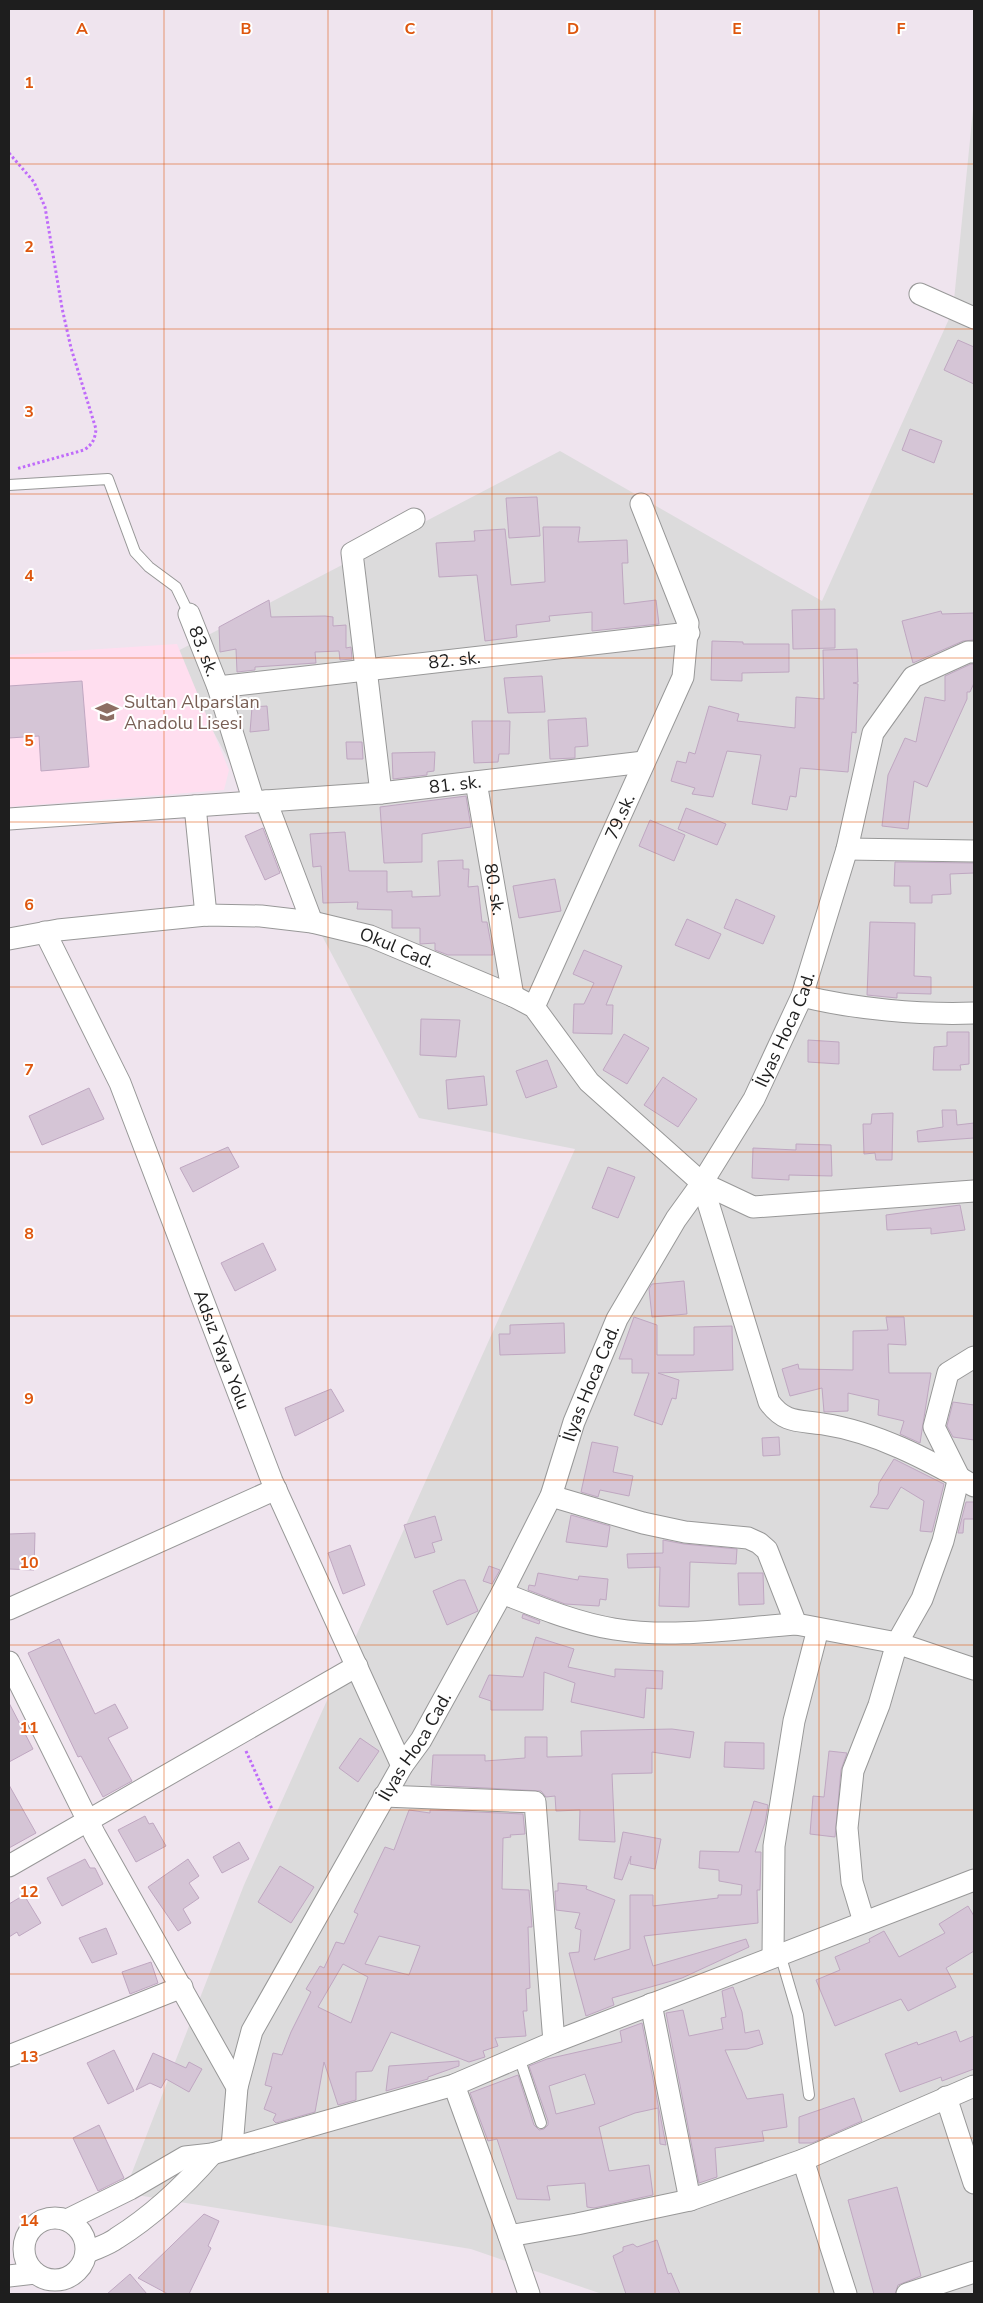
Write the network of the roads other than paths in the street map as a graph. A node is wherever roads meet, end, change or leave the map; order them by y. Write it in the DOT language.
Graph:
graph roads {
  1 [pos="920,294"];
  2 [pos="974,318"];
  3 [pos="9,485"];
  4 [pos="641,504"];
  5 [pos="414,519"];
  6 [pos="189,614"];
  7 [pos="688,628"];
  8 [pos="974,652"];
  9 [pos="365,670"];
  10 [pos="218,687"];
  11 [pos="644,762"];
  12 [pos="476,782"];
  13 [pos="381,793"];
  14 [pos="260,802"];
  15 [pos="195,806"];
  16 [pos="9,820"];
  17 [pos="847,849"];
  18 [pos="974,851"];
  19 [pos="206,915"];
  20 [pos="312,922"];
  21 [pos="45,932"];
  22 [pos="9,938"];
  23 [pos="514,996"];
  24 [pos="802,996"];
  25 [pos="534,1008"];
  26 [pos="974,1013"];
  27 [pos="702,1183"];
  28 [pos="974,1191"];
  29 [pos="974,1357"];
  30 [pos="966,1481"];
  31 [pos="276,1489"];
  32 [pos="551,1496"];
  33 [pos="502,1593"];
  34 [pos="9,1609"];
  35 [pos="796,1624"];
  36 [pos="818,1629"];
  37 [pos="896,1643"];
  38 [pos="9,1662"];
  39 [pos="357,1666"];
  40 [pos="974,1669"];
  41 [pos="402,1766"];
  42 [pos="384,1796"];
  43 [pos="88,1822"];
  44 [pos="9,1866"];
  45 [pos="974,1880"];
  46 [pos="864,1922"];
  47 [pos="776,1956"];
  48 [pos="182,1987"];
  49 [pos="651,2004"];
  50 [pos="554,2042"];
  51 [pos="9,2056"];
  52 [pos="519,2057"];
  53 [pos="454,2085"];
  54 [pos="974,2086"];
  55 [pos="238,2087"];
  56 [pos="809,2095"];
  57 [pos="946,2097"];
  58 [pos="541,2123"];
  59 [pos="222,2151"];
  60 [pos="803,2160"];
  61 [pos="974,2182"];
  62 [pos="690,2200"];
  63 [pos="67,2220"];
  64 [pos="30,2230"];
  65 [pos="9,2232"];
  66 [pos="509,2236"];
  67 [pos="86,2253"];
  68 [pos="974,2272"];
  69 [pos="9,2276"];
  70 [pos="43,2282"];
  71 [pos="529,2294"];
  72 [pos="846,2294"];
  73 [pos="907,2294"];
  1 -- 2 [label="street"];
  3 -- 6 [label="lane"];
  4 -- 7 [label="street"];
  5 -- 9 [label="street"];
  6 -- 10 [label="street, 83. sk."];
  7 -- 9 [label="street, 82. sk."];
  7 -- 11 [label="street, 79.sk."];
  8 -- 17 [label="street, İlyas Hoca Cad."];
  9 -- 10 [label="street, 82. sk."];
  9 -- 13 [label="street"];
  10 -- 14 [label="street, 83. sk."];
  11 -- 12 [label="street, 81. sk."];
  11 -- 25 [label="street, 79.sk."];
  12 -- 13 [label="street, 81. sk."];
  12 -- 23 [label="street, 80. sk."];
  13 -- 14 [label="street, 81. sk."];
  14 -- 15 [label="street, 81. sk."];
  14 -- 20 [label="street, 83. sk."];
  15 -- 16 [label="street, 81. sk."];
  15 -- 19 [label="street"];
  17 -- 18 [label="street"];
  17 -- 24 [label="street, İlyas Hoca Cad."];
  19 -- 20 [label="street, Okul Cad."];
  19 -- 21 [label="street, Okul Cad."];
  20 -- 23 [label="street, Okul Cad."];
  21 -- 22 [label="street, Okul Cad."];
  21 -- 31 [label="street, Adsız Yaya Yolu"];
  23 -- 25 [label="street, Okul Cad."];
  24 -- 26 [label="street"];
  24 -- 27 [label="street, İlyas Hoca Cad."];
  25 -- 27 [label="street, Okul Cad."];
  27 -- 28 [label="street"];
  27 -- 30 [label="street"];
  27 -- 32 [label="street, İlyas Hoca Cad."];
  29 -- 30 [label="street"];
  30 -- 37 [label="street"];
  31 -- 34 [label="street"];
  31 -- 39 [label="street, Adsız Yaya Yolu"];
  32 -- 33 [label="street, İlyas Hoca Cad."];
  32 -- 35 [label="street"];
  33 -- 35 [label="street"];
  33 -- 41 [label="street, İlyas Hoca Cad."];
  35 -- 36 [label="street"];
  36 -- 37 [label="street"];
  36 -- 47 [label="street"];
  37 -- 40 [label="street"];
  37 -- 46 [label="street"];
  38 -- 43 [label="street"];
  39 -- 41 [label="street, Adsız Yaya Yolu"];
  39 -- 43 [label="street"];
  41 -- 42 [label="street, İlyas Hoca Cad."];
  42 -- 50 [label="street"];
  42 -- 55 [label="street, İlyas Hoca Cad."];
  43 -- 44 [label="street"];
  43 -- 48 [label="street"];
  45 -- 46 [label="street"];
  46 -- 47 [label="street"];
  47 -- 49 [label="street"];
  47 -- 56 [label="lane"];
  48 -- 51 [label="street"];
  48 -- 55 [label="street"];
  49 -- 50 [label="street"];
  49 -- 62 [label="street"];
  50 -- 52 [label="street"];
  52 -- 53 [label="street"];
  52 -- 58 [label="lane"];
  53 -- 59 [label="street"];
  53 -- 66 [label="street"];
  54 -- 57 [label="street"];
  55 -- 59 [label="street, İlyas Hoca Cad."];
  57 -- 60 [label="street"];
  57 -- 61 [label="street"];
  59 -- 63 [label="street"];
  59 -- 67 [label="street"];
  60 -- 62 [label="street"];
  60 -- 72 [label="street"];
  62 -- 66 [label="street"];
  63 -- 64 [label="street"];
  63 -- 67 [label="street"];
  64 -- 65 [label="street"];
  64 -- 70 [label="street"];
  66 -- 71 [label="street"];
  67 -- 70 [label="street"];
  68 -- 73 [label="street"];
  69 -- 70 [label="street"];
}
